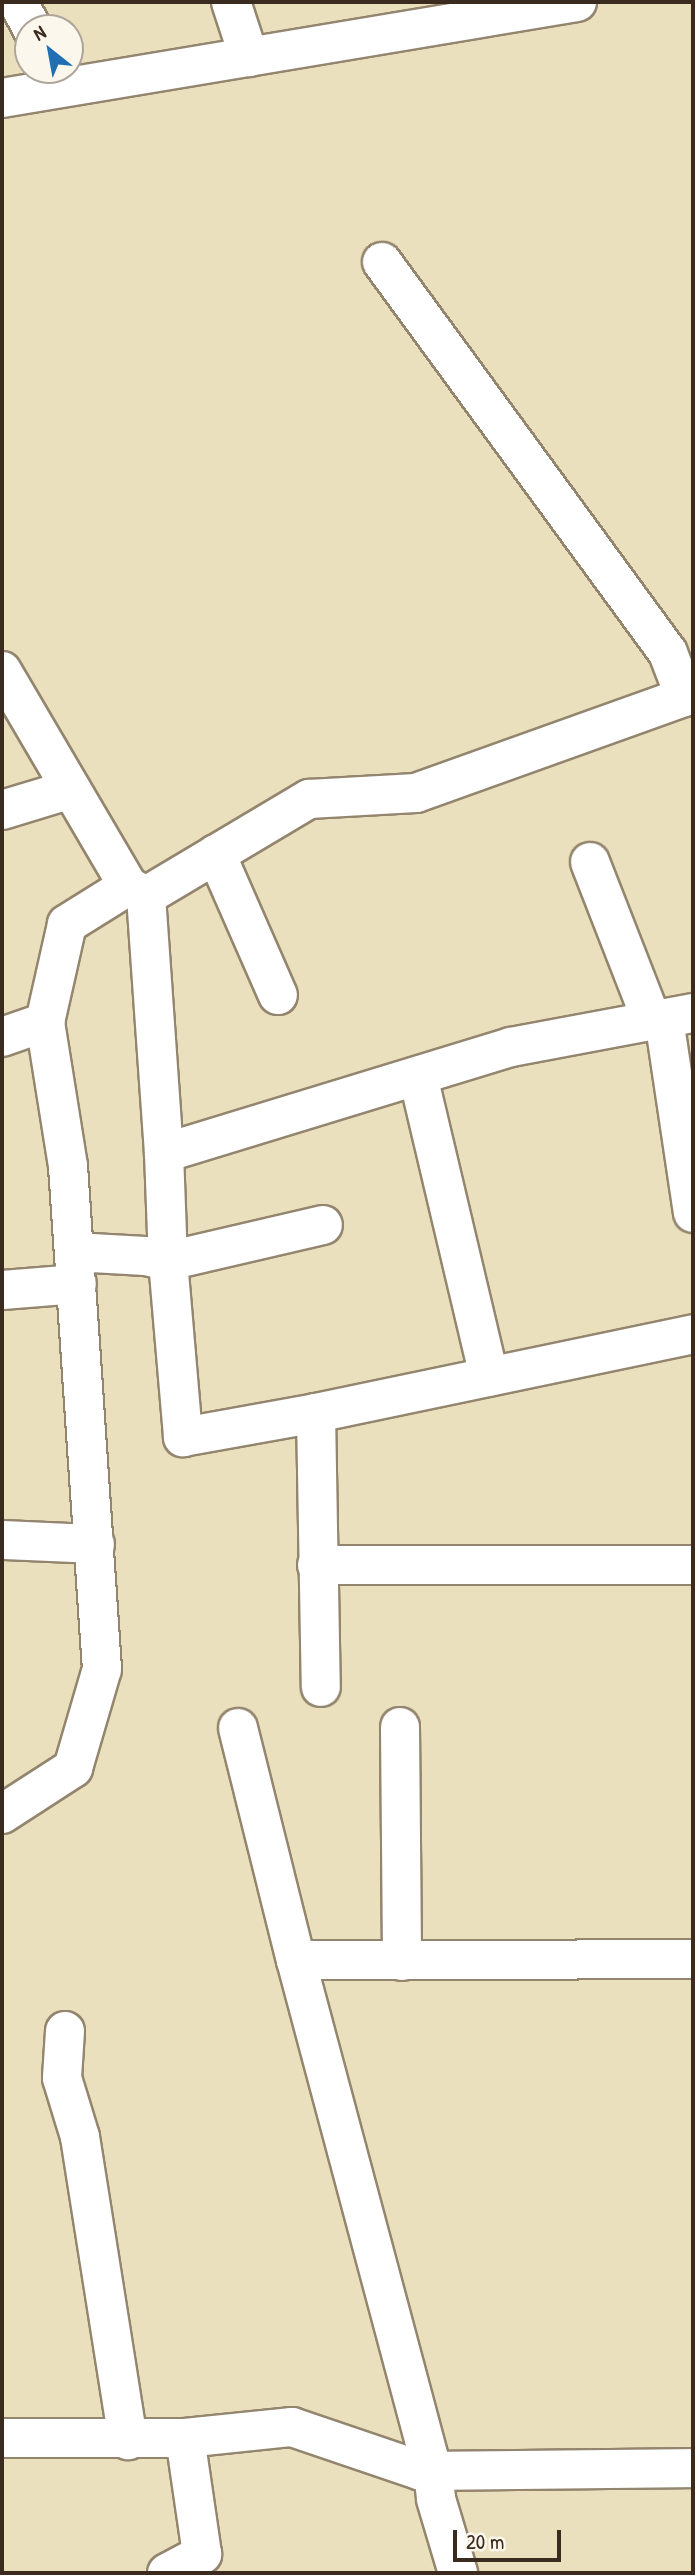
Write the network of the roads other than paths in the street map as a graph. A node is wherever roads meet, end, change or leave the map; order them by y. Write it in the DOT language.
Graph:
graph roads {
  1 [pos="231,2"];
  2 [pos="577,2"];
  3 [pos="249,57"];
  4 [pos="84,76"];
  5 [pos="42,84"];
  6 [pos="2,97"];
  7 [pos="382,262"];
  8 [pos="2,671"];
  9 [pos="689,695"];
  10 [pos="71,789"];
  11 [pos="2,810"];
  12 [pos="216,854"];
  13 [pos="590,862"];
  14 [pos="137,891"];
  15 [pos="278,995"];
  16 [pos="670,1018"];
  17 [pos="45,1022"];
  18 [pos="2,1037"];
  19 [pos="418,1076"];
  20 [pos="164,1153"];
  21 [pos="692,1199"];
  22 [pos="323,1225"];
  23 [pos="168,1261"];
  24 [pos="75,1268"];
  25 [pos="2,1290"];
  26 [pos="693,1334"];
  27 [pos="489,1377"];
  28 [pos="316,1413"];
  29 [pos="2,1540"];
  30 [pos="95,1544"];
  31 [pos="693,1564"];
  32 [pos="317,1565"];
  33 [pos="321,1687"];
  34 [pos="400,1727"];
  35 [pos="238,1728"];
  36 [pos="2,1814"];
  37 [pos="693,1959"];
  38 [pos="296,1960"];
  39 [pos="402,1961"];
  40 [pos="65,2031"];
  41 [pos="2,2438"];
  42 [pos="185,2438"];
  43 [pos="128,2440"];
  44 [pos="693,2468"];
  45 [pos="433,2473"];
  46 [pos="167,2573"];
  47 [pos="458,2573"];
  1 -- 3 [label="street"];
  2 -- 3 [label="street"];
  3 -- 4 [label="street"];
  5 -- 6 [label="street"];
  7 -- 9 [label="street"];
  8 -- 10 [label="street"];
  9 -- 12 [label="street"];
  10 -- 11 [label="street"];
  10 -- 14 [label="street"];
  12 -- 14 [label="street"];
  12 -- 15 [label="street"];
  13 -- 16 [label="street"];
  14 -- 17 [label="street"];
  14 -- 20 [label="street"];
  16 -- 19 [label="street"];
  16 -- 21 [label="street"];
  17 -- 18 [label="street"];
  17 -- 24 [label="street"];
  19 -- 20 [label="street"];
  19 -- 27 [label="street"];
  20 -- 23 [label="street"];
  22 -- 23 [label="street"];
  23 -- 24 [label="street"];
  23 -- 28 [label="street"];
  24 -- 25 [label="street"];
  24 -- 30 [label="street"];
  26 -- 27 [label="street"];
  27 -- 28 [label="street"];
  28 -- 32 [label="street"];
  29 -- 30 [label="street"];
  30 -- 36 [label="street"];
  31 -- 32 [label="street"];
  32 -- 33 [label="street"];
  34 -- 39 [label="street"];
  35 -- 38 [label="street"];
  37 -- 39 [label="street"];
  38 -- 39 [label="street"];
  38 -- 45 [label="street"];
  40 -- 43 [label="street"];
  41 -- 43 [label="street"];
  42 -- 43 [label="street"];
  42 -- 45 [label="street"];
  42 -- 46 [label="street"];
  44 -- 45 [label="street"];
  45 -- 47 [label="street"];
}
